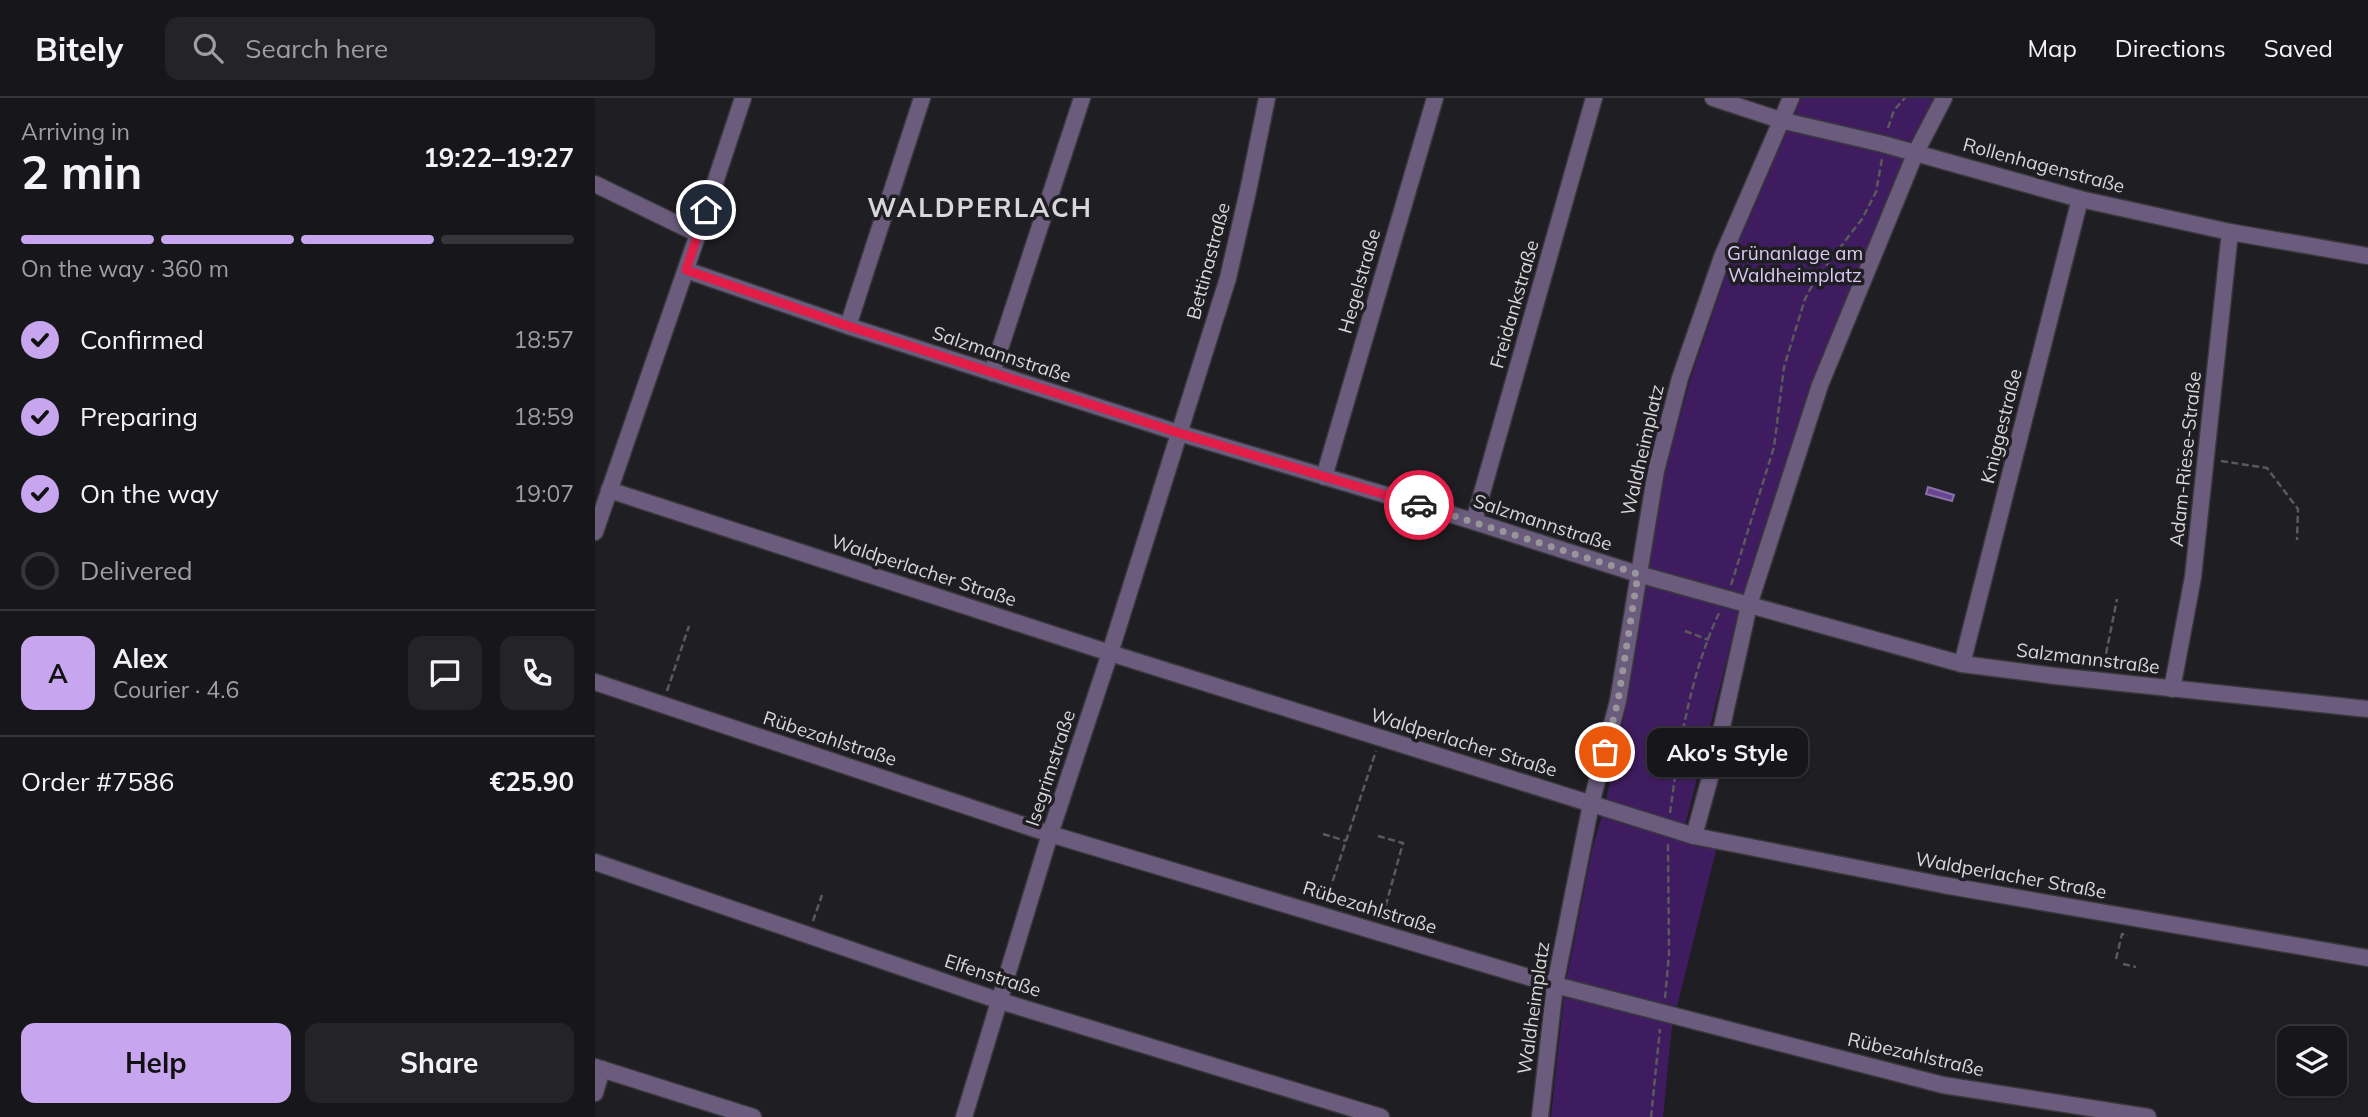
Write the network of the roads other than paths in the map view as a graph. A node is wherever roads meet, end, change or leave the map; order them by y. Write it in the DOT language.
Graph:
graph roads {
  1 [pos="743,98"];
  2 [pos="922,98"];
  3 [pos="1082,98"];
  4 [pos="1267,98"];
  5 [pos="1435,98"];
  6 [pos="1594,98"];
  7 [pos="1713,98"];
  8 [pos="1791,98"];
  9 [pos="1944,98"];
  10 [pos="1780,120"];
  11 [pos="1916,152"];
  12 [pos="595,184"];
  13 [pos="2080,199"];
  14 [pos="2230,232"];
  15 [pos="698,234"];
  16 [pos="2368,256"];
  17 [pos="686,270"];
  18 [pos="848,326"];
  19 [pos="992,373"];
  20 [pos="1179,433"];
  21 [pos="1324,477"];
  22 [pos="610,490"];
  23 [pos="1474,521"];
  24 [pos="596,527"];
  25 [pos="1638,574"];
  26 [pos="1749,605"];
  27 [pos="1110,653"];
  28 [pos="1962,664"];
  29 [pos="595,682"];
  30 [pos="2172,689"];
  31 [pos="2368,709"];
  32 [pos="1591,804"];
  33 [pos="1050,834"];
  34 [pos="1693,836"];
  35 [pos="595,862"];
  36 [pos="2368,958"];
  37 [pos="1555,985"];
  38 [pos="1000,1001"];
  39 [pos="598,1068"];
  40 [pos="595,1093"];
  41 [pos="754,1117"];
  42 [pos="964,1117"];
  43 [pos="1381,1117"];
  44 [pos="1540,1117"];
  45 [pos="2148,1117"];
  1 -- 15 [label="street"];
  2 -- 18 [label="street"];
  3 -- 19 [label="street"];
  4 -- 20 [label="street, Bettinastraße"];
  5 -- 21 [label="street, Hegelstraße"];
  6 -- 23 [label="street, Freidankstraße"];
  7 -- 10 [label="street, Rollenhagenstraße"];
  8 -- 10 [label="street, Waldheimplatz"];
  9 -- 11 [label="street"];
  10 -- 11 [label="street, Rollenhagenstraße"];
  10 -- 25 [label="street, Waldheimplatz"];
  11 -- 13 [label="street, Rollenhagenstraße"];
  11 -- 26 [label="street"];
  12 -- 15 [label="street"];
  13 -- 14 [label="street, Rollenhagenstraße"];
  13 -- 28 [label="street, Kniggestraße"];
  14 -- 16 [label="street, Rollenhagenstraße"];
  14 -- 30 [label="street, Adam-Riese-Straße"];
  15 -- 17 [label="street"];
  17 -- 18 [label="street, Salzmannstraße"];
  17 -- 22 [label="street"];
  18 -- 19 [label="street, Salzmannstraße"];
  19 -- 20 [label="street, Salzmannstraße"];
  20 -- 21 [label="street, Salzmannstraße"];
  20 -- 27 [label="street, Isegrimstraße"];
  21 -- 23 [label="street, Salzmannstraße"];
  22 -- 24 [label="street"];
  22 -- 27 [label="street, Waldperlacher Straße"];
  23 -- 25 [label="street, Salzmannstraße"];
  25 -- 26 [label="street, Salzmannstraße"];
  25 -- 32 [label="street, Waldheimplatz"];
  26 -- 28 [label="street, Salzmannstraße"];
  26 -- 34 [label="street"];
  27 -- 32 [label="street, Waldperlacher Straße"];
  27 -- 33 [label="street, Isegrimstraße"];
  28 -- 30 [label="street, Salzmannstraße"];
  29 -- 33 [label="street, Rübezahlstraße"];
  30 -- 31 [label="street, Salzmannstraße"];
  32 -- 34 [label="street, Waldperlacher Straße"];
  32 -- 37 [label="street, Waldheimplatz"];
  33 -- 37 [label="street, Rübezahlstraße"];
  33 -- 38 [label="street, Isegrimstraße"];
  34 -- 36 [label="street, Waldperlacher Straße"];
  35 -- 38 [label="street, Elfenstraße"];
  37 -- 44 [label="street, Waldheimplatz"];
  37 -- 45 [label="street, Rübezahlstraße"];
  38 -- 42 [label="street, Isegrimstraße"];
  38 -- 43 [label="street, Elfenstraße"];
  39 -- 40 [label="street"];
  39 -- 41 [label="street"];
}
